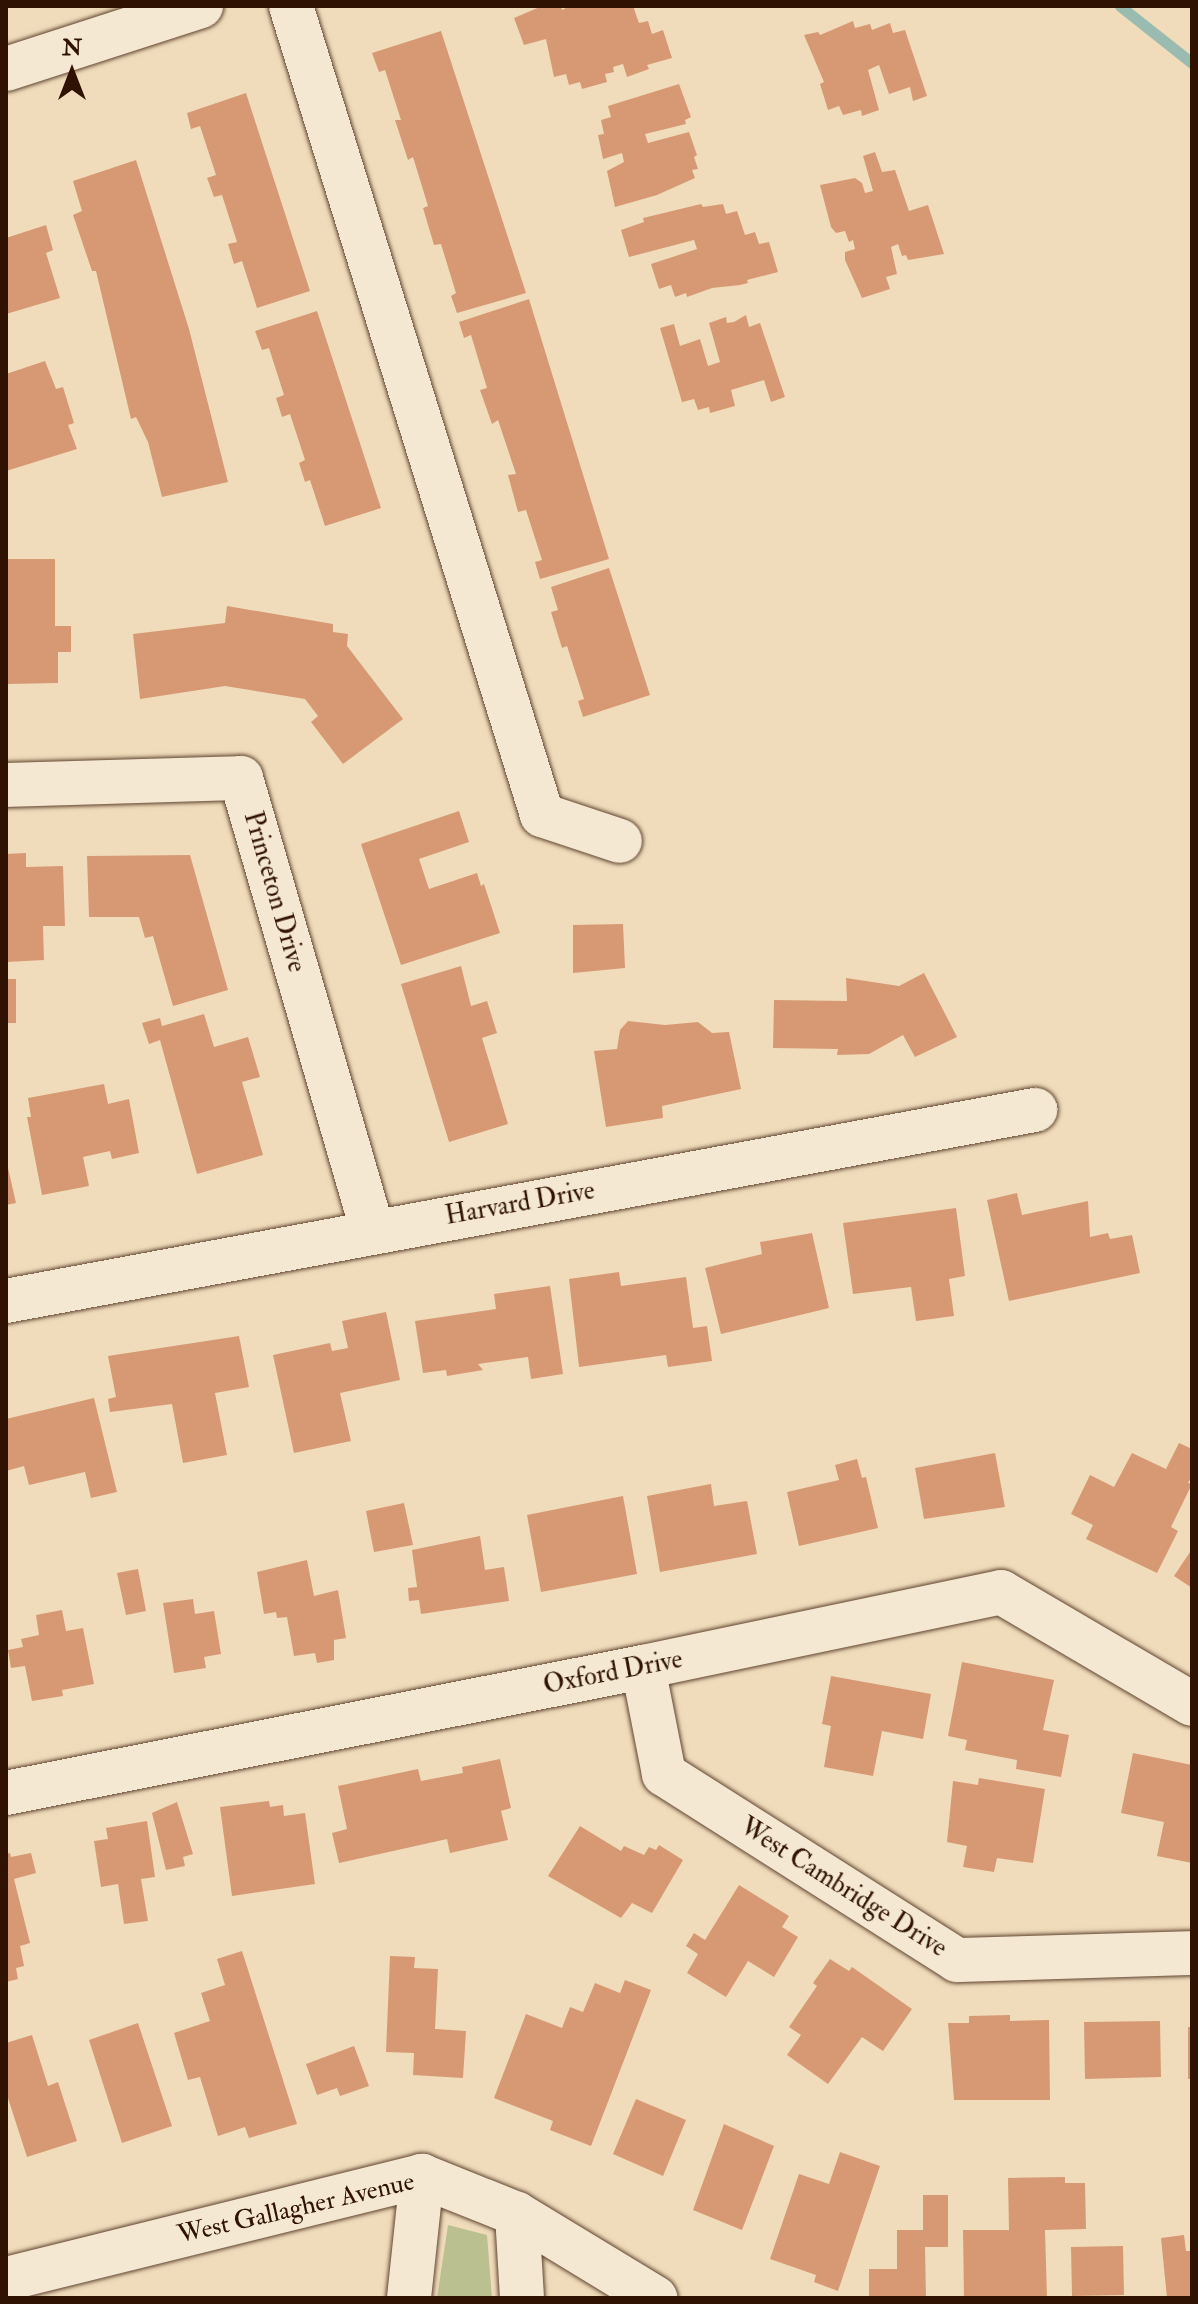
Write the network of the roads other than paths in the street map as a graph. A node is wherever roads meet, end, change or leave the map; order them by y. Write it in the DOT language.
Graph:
graph roads {
  1 [pos="201,6"];
  2 [pos="291,6"];
  3 [pos="6,69"];
  4 [pos="6,785"];
  5 [pos="620,841"];
  6 [pos="1035,1110"];
  7 [pos="373,1231"];
  8 [pos="6,1301"];
  9 [pos="643,1667"];
  10 [pos="1192,1704"];
  11 [pos="6,1793"];
  12 [pos="1192,1953"];
  13 [pos="422,2176"];
  14 [pos="517,2214"];
  15 [pos="6,2279"];
  16 [pos="409,2298"];
  17 [pos="522,2298"];
  18 [pos="655,2298"];
  1 -- 3 [label="street"];
  2 -- 5 [label="street"];
  4 -- 7 [label="street, Princeton Drive"];
  6 -- 7 [label="street, Harvard Drive"];
  7 -- 8 [label="street, Harvard Drive"];
  9 -- 10 [label="street, Oxford Drive"];
  9 -- 11 [label="street, Oxford Drive"];
  9 -- 12 [label="street, West Cambridge Drive"];
  13 -- 14 [label="street, West Gallagher Avenue"];
  13 -- 15 [label="street, West Gallagher Avenue"];
  13 -- 16 [label="street"];
  14 -- 17 [label="street"];
  14 -- 18 [label="street, West Gallagher Avenue"];
}
